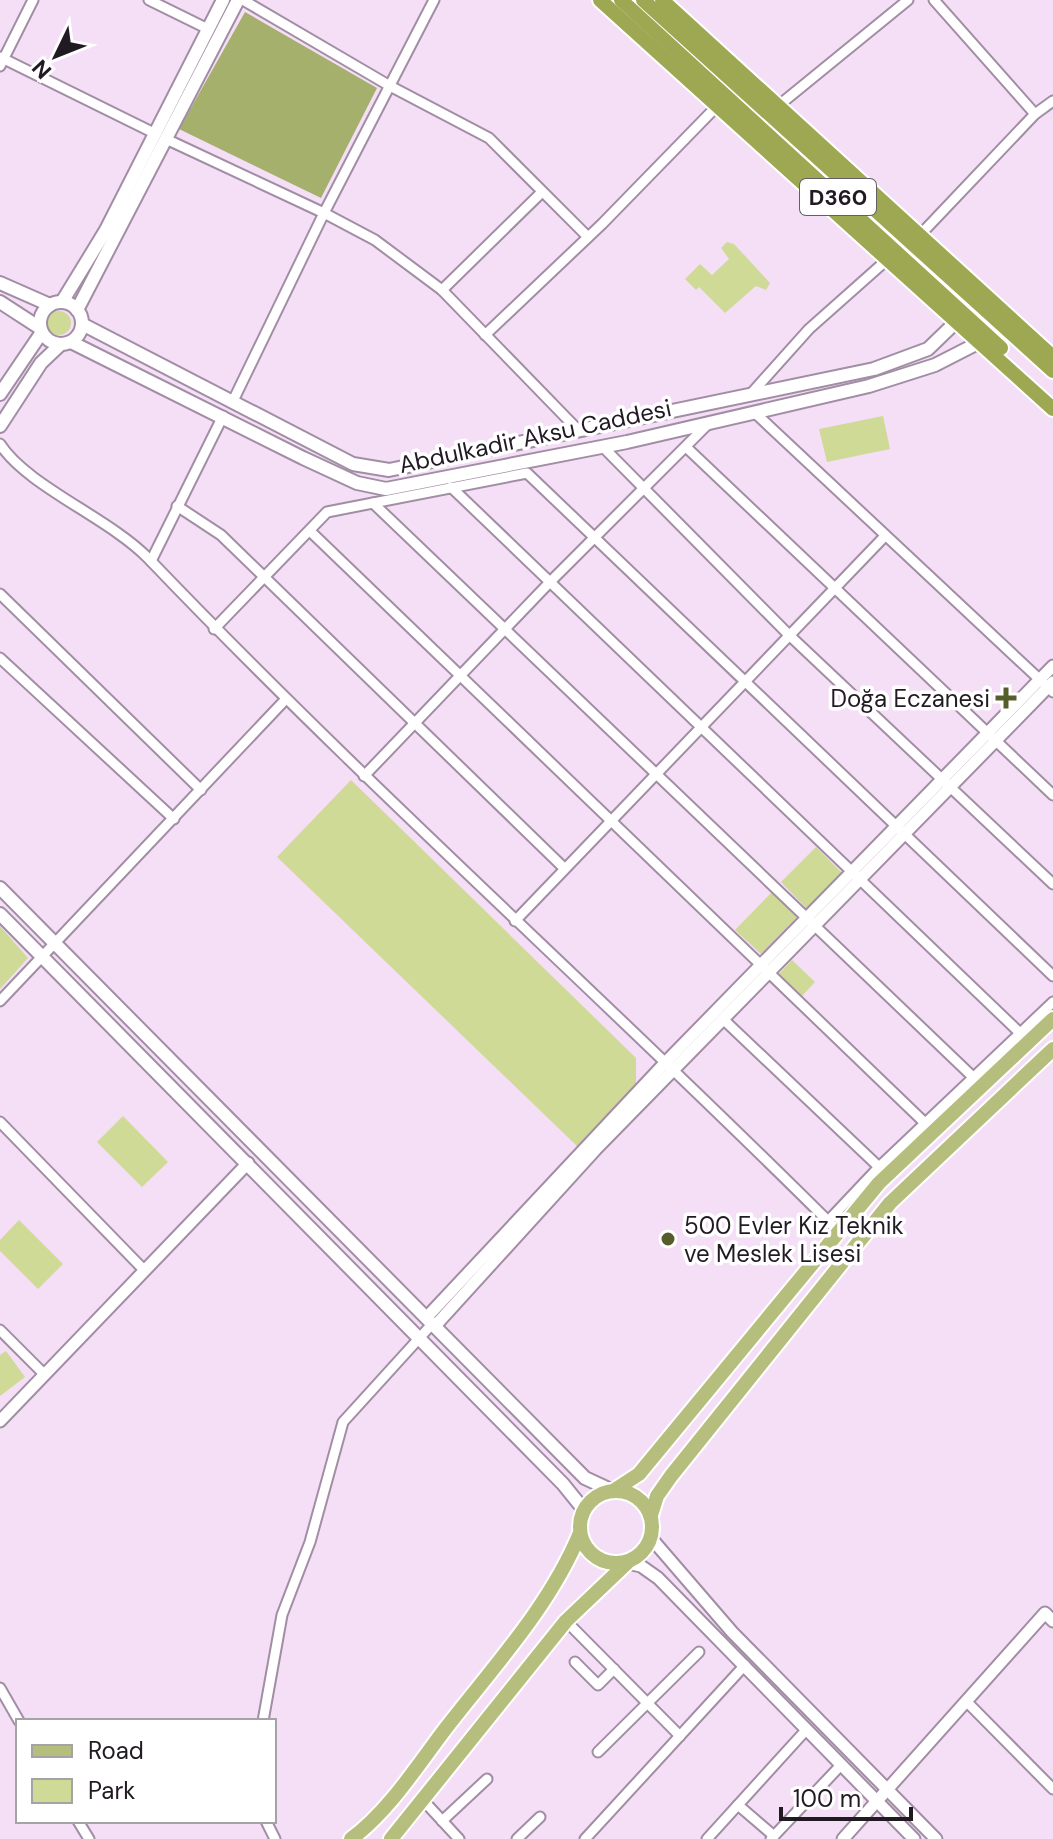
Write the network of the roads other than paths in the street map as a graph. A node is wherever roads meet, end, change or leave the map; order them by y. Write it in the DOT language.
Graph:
graph roads {
  1 [pos="33,0"];
  2 [pos="149,0"];
  3 [pos="223,0"];
  4 [pos="241,0"];
  5 [pos="434,0"];
  6 [pos="600,0"];
  7 [pos="621,0"];
  8 [pos="643,0"];
  9 [pos="662,0"];
  10 [pos="908,0"];
  11 [pos="934,0"];
  12 [pos="208,29"];
  13 [pos="1,61"];
  14 [pos="390,86"];
  15 [pos="1053,101"];
  16 [pos="719,104"];
  17 [pos="778,106"];
  18 [pos="1035,114"];
  19 [pos="160,136"];
  20 [pos="542,192"];
  21 [pos="324,213"];
  22 [pos="921,234"];
  23 [pos="588,237"];
  24 [pos="889,258"];
  25 [pos="0,283"];
  26 [pos="442,290"];
  27 [pos="0,302"];
  28 [pos="56,304"];
  29 [pos="77,310"];
  30 [pos="957,321"];
  31 [pos="82,324"];
  32 [pos="41,330"];
  33 [pos="485,335"];
  34 [pos="943,338"];
  35 [pos="980,342"];
  36 [pos="66,343"];
  37 [pos="1053,357"];
  38 [pos="945,359"];
  39 [pos="1053,371"];
  40 [pos="0,394"];
  41 [pos="749,396"];
  42 [pos="1053,397"];
  43 [pos="232,403"];
  44 [pos="1053,409"];
  45 [pos="754,412"];
  46 [pos="223,416"];
  47 [pos="712,421"];
  48 [pos="0,426"];
  49 [pos="579,431"];
  50 [pos="0,444"];
  51 [pos="603,447"];
  52 [pos="686,447"];
  53 [pos="450,484"];
  54 [pos="642,490"];
  55 [pos="373,503"];
  56 [pos="177,506"];
  57 [pos="311,532"];
  58 [pos="885,536"];
  59 [pos="594,538"];
  60 [pos="151,561"];
  61 [pos="266,578"];
  62 [pos="550,582"];
  63 [pos="833,587"];
  64 [pos="0,594"];
  65 [pos="214,629"];
  66 [pos="504,629"];
  67 [pos="788,634"];
  68 [pos="0,658"];
  69 [pos="1053,666"];
  70 [pos="458,676"];
  71 [pos="743,680"];
  72 [pos="1048,685"];
  73 [pos="285,700"];
  74 [pos="413,723"];
  75 [pos="701,726"];
  76 [pos="992,737"];
  77 [pos="655,774"];
  78 [pos="364,776"];
  79 [pos="942,778"];
  80 [pos="951,787"];
  81 [pos="201,790"];
  82 [pos="1053,795"];
  83 [pos="174,819"];
  84 [pos="610,820"];
  85 [pos="901,830"];
  86 [pos="564,868"];
  87 [pos="857,875"];
  88 [pos="1053,884"];
  89 [pos="0,888"];
  90 [pos="0,914"];
  91 [pos="515,921"];
  92 [pos="811,923"];
  93 [pos="54,943"];
  94 [pos="41,958"];
  95 [pos="766,970"];
  96 [pos="1053,976"];
  97 [pos="0,1001"];
  98 [pos="1053,1002"];
  99 [pos="1053,1019"];
  100 [pos="724,1020"];
  101 [pos="1020,1033"];
  102 [pos="1053,1049"];
  103 [pos="669,1067"];
  104 [pos="974,1078"];
  105 [pos="0,1122"];
  106 [pos="925,1123"];
  107 [pos="248,1163"];
  108 [pos="879,1167"];
  109 [pos="832,1226"];
  110 [pos="144,1270"];
  111 [pos="432,1322"];
  112 [pos="0,1330"];
  113 [pos="419,1337"];
  114 [pos="45,1375"];
  115 [pos="0,1421"];
  116 [pos="613,1491"];
  117 [pos="584,1510"];
  118 [pos="651,1515"];
  119 [pos="580,1533"];
  120 [pos="651,1538"];
  121 [pos="627,1563"];
  122 [pos="566,1621"];
  123 [pos="1053,1621"];
  124 [pos="699,1652"];
  125 [pos="575,1662"];
  126 [pos="745,1665"];
  127 [pos="614,1669"];
  128 [pos="0,1688"];
  129 [pos="966,1701"];
  130 [pos="648,1703"];
  131 [pos="18,1719"];
  132 [pos="263,1719"];
  133 [pos="807,1729"];
  134 [pos="680,1736"];
  135 [pos="598,1752"];
  136 [pos="841,1765"];
  137 [pos="487,1779"];
  138 [pos="888,1789"];
  139 [pos="1053,1789"];
  140 [pos="423,1800"];
  141 [pos="876,1802"];
  142 [pos="738,1805"];
  143 [pos="540,1817"];
  144 [pos="442,1821"];
  145 [pos="452,1837"];
  146 [pos="772,1837"];
  147 [pos="351,1839"];
  148 [pos="391,1839"];
  149 [pos="517,1839"];
  150 [pos="585,1839"];
  151 [pos="707,1839"];
  152 [pos="843,1839"];
  153 [pos="914,1839"];
  154 [pos="936,1839"];
  1 -- 13 [label="street"];
  2 -- 12 [label="street"];
  3 -- 12 [label="main road"];
  4 -- 14 [label="street"];
  4 -- 19 [label="main road"];
  5 -- 14 [label="street"];
  6 -- 16 [label="highway"];
  7 -- 42 [label="highway, D360"];
  8 -- 39 [label="highway, D360"];
  9 -- 17 [label="highway"];
  10 -- 17 [label="street"];
  11 -- 18 [label="street"];
  12 -- 19 [label="main road"];
  13 -- 19 [label="street"];
  14 -- 20 [label="street"];
  14 -- 21 [label="street"];
  15 -- 18 [label="street"];
  16 -- 23 [label="street"];
  16 -- 24 [label="highway"];
  17 -- 22 [label="highway"];
  18 -- 22 [label="street"];
  19 -- 21 [label="street"];
  19 -- 28 [label="main road"];
  19 -- 29 [label="main road"];
  20 -- 23 [label="street"];
  20 -- 26 [label="street"];
  21 -- 26 [label="street"];
  21 -- 43 [label="street"];
  22 -- 37 [label="highway"];
  23 -- 33 [label="street"];
  24 -- 30 [label="highway"];
  24 -- 41 [label="street"];
  25 -- 28 [label="main road"];
  26 -- 33 [label="street"];
  27 -- 32 [label="main road"];
  28 -- 29 [label="main road"];
  28 -- 32 [label="main road"];
  29 -- 31 [label="main road"];
  30 -- 34 [label="main road, Abdulkadir Aksu Caddesi"];
  30 -- 35 [label="highway"];
  31 -- 36 [label="main road"];
  31 -- 43 [label="main road, Abdulkadir Aksu Caddesi"];
  32 -- 36 [label="main road"];
  32 -- 40 [label="main road"];
  33 -- 49 [label="street"];
  34 -- 38 [label="main road"];
  34 -- 41 [label="main road, Abdulkadir Aksu Caddesi"];
  35 -- 38 [label="main road, Abdulkadir Aksu Caddesi"];
  35 -- 44 [label="highway"];
  36 -- 46 [label="main road, Abdulkadir Aksu Caddesi"];
  36 -- 48 [label="main road"];
  38 -- 45 [label="main road, Abdulkadir Aksu Caddesi"];
  41 -- 49 [label="main road, Abdulkadir Aksu Caddesi"];
  43 -- 49 [label="main road, Abdulkadir Aksu Caddesi"];
  45 -- 47 [label="main road, Abdulkadir Aksu Caddesi"];
  45 -- 58 [label="street"];
  46 -- 53 [label="main road, Abdulkadir Aksu Caddesi"];
  46 -- 56 [label="street"];
  47 -- 51 [label="main road, Abdulkadir Aksu Caddesi"];
  47 -- 52 [label="street"];
  50 -- 60 [label="street"];
  51 -- 53 [label="main road, Abdulkadir Aksu Caddesi"];
  51 -- 54 [label="street"];
  52 -- 54 [label="street"];
  52 -- 63 [label="street"];
  53 -- 55 [label="street"];
  53 -- 59 [label="street"];
  53 -- 62 [label="street"];
  54 -- 59 [label="street"];
  54 -- 67 [label="street"];
  55 -- 57 [label="street"];
  55 -- 66 [label="street"];
  56 -- 60 [label="street"];
  56 -- 61 [label="street"];
  57 -- 61 [label="street"];
  57 -- 70 [label="street"];
  58 -- 63 [label="street"];
  58 -- 72 [label="street"];
  59 -- 62 [label="street"];
  59 -- 71 [label="street"];
  60 -- 65 [label="street"];
  61 -- 65 [label="street"];
  61 -- 74 [label="street"];
  62 -- 66 [label="street"];
  62 -- 75 [label="street"];
  63 -- 67 [label="street"];
  63 -- 76 [label="street"];
  64 -- 81 [label="street"];
  65 -- 73 [label="street"];
  66 -- 70 [label="street"];
  66 -- 77 [label="street"];
  67 -- 71 [label="street"];
  67 -- 79 [label="street"];
  68 -- 83 [label="street"];
  69 -- 72 [label="street"];
  70 -- 74 [label="street"];
  70 -- 84 [label="street"];
  71 -- 75 [label="street"];
  71 -- 85 [label="street"];
  72 -- 76 [label="street"];
  73 -- 78 [label="street"];
  73 -- 81 [label="street"];
  74 -- 78 [label="street"];
  74 -- 86 [label="street"];
  75 -- 77 [label="street"];
  75 -- 87 [label="street"];
  76 -- 79 [label="street"];
  76 -- 80 [label="street"];
  76 -- 82 [label="street"];
  77 -- 84 [label="street"];
  77 -- 92 [label="street"];
  78 -- 91 [label="street"];
  79 -- 80 [label="street"];
  79 -- 85 [label="street"];
  80 -- 85 [label="street"];
  80 -- 88 [label="street"];
  81 -- 83 [label="street"];
  83 -- 93 [label="street"];
  84 -- 86 [label="street"];
  84 -- 95 [label="street"];
  85 -- 87 [label="street"];
  85 -- 96 [label="street"];
  86 -- 91 [label="street"];
  87 -- 92 [label="street"];
  87 -- 101 [label="street"];
  89 -- 93 [label="main road"];
  90 -- 94 [label="main road"];
  91 -- 103 [label="street"];
  92 -- 95 [label="street"];
  92 -- 104 [label="street"];
  93 -- 94 [label="street"];
  93 -- 111 [label="main road"];
  94 -- 97 [label="street"];
  94 -- 107 [label="main road"];
  95 -- 100 [label="street"];
  95 -- 103 [label="street"];
  95 -- 106 [label="street"];
  98 -- 101 [label="street"];
  99 -- 109 [label="main road"];
  100 -- 103 [label="street"];
  100 -- 108 [label="street"];
  101 -- 104 [label="street"];
  102 -- 118 [label="main road"];
  103 -- 109 [label="street"];
  103 -- 111 [label="street"];
  104 -- 106 [label="street"];
  105 -- 110 [label="street"];
  106 -- 108 [label="street"];
  107 -- 110 [label="street"];
  107 -- 113 [label="main road"];
  108 -- 109 [label="street"];
  109 -- 116 [label="main road"];
  110 -- 114 [label="street"];
  111 -- 113 [label="street"];
  111 -- 116 [label="main road"];
  112 -- 114 [label="street"];
  113 -- 117 [label="main road"];
  113 -- 132 [label="street"];
  114 -- 115 [label="street"];
  116 -- 117 [label="main road"];
  116 -- 118 [label="main road"];
  117 -- 119 [label="main road"];
  118 -- 120 [label="main road"];
  119 -- 121 [label="main road"];
  119 -- 147 [label="main road"];
  120 -- 121 [label="main road"];
  120 -- 138 [label="street"];
  121 -- 122 [label="main road"];
  121 -- 126 [label="street"];
  122 -- 127 [label="street"];
  122 -- 140 [label="main road"];
  123 -- 129 [label="street"];
  124 -- 130 [label="street"];
  125 -- 127 [label="street"];
  126 -- 133 [label="street"];
  126 -- 134 [label="street"];
  127 -- 130 [label="street"];
  128 -- 131 [label="street"];
  129 -- 138 [label="street"];
  129 -- 139 [label="street"];
  130 -- 134 [label="street"];
  130 -- 135 [label="street"];
  133 -- 136 [label="street"];
  133 -- 142 [label="street"];
  134 -- 150 [label="street"];
  136 -- 141 [label="street"];
  136 -- 146 [label="street"];
  137 -- 144 [label="street"];
  138 -- 141 [label="street"];
  138 -- 154 [label="street"];
  140 -- 144 [label="street"];
  140 -- 148 [label="main road"];
  141 -- 152 [label="street"];
  141 -- 153 [label="street"];
  142 -- 146 [label="street"];
  142 -- 151 [label="street"];
  143 -- 149 [label="street"];
  144 -- 145 [label="street"];
}
